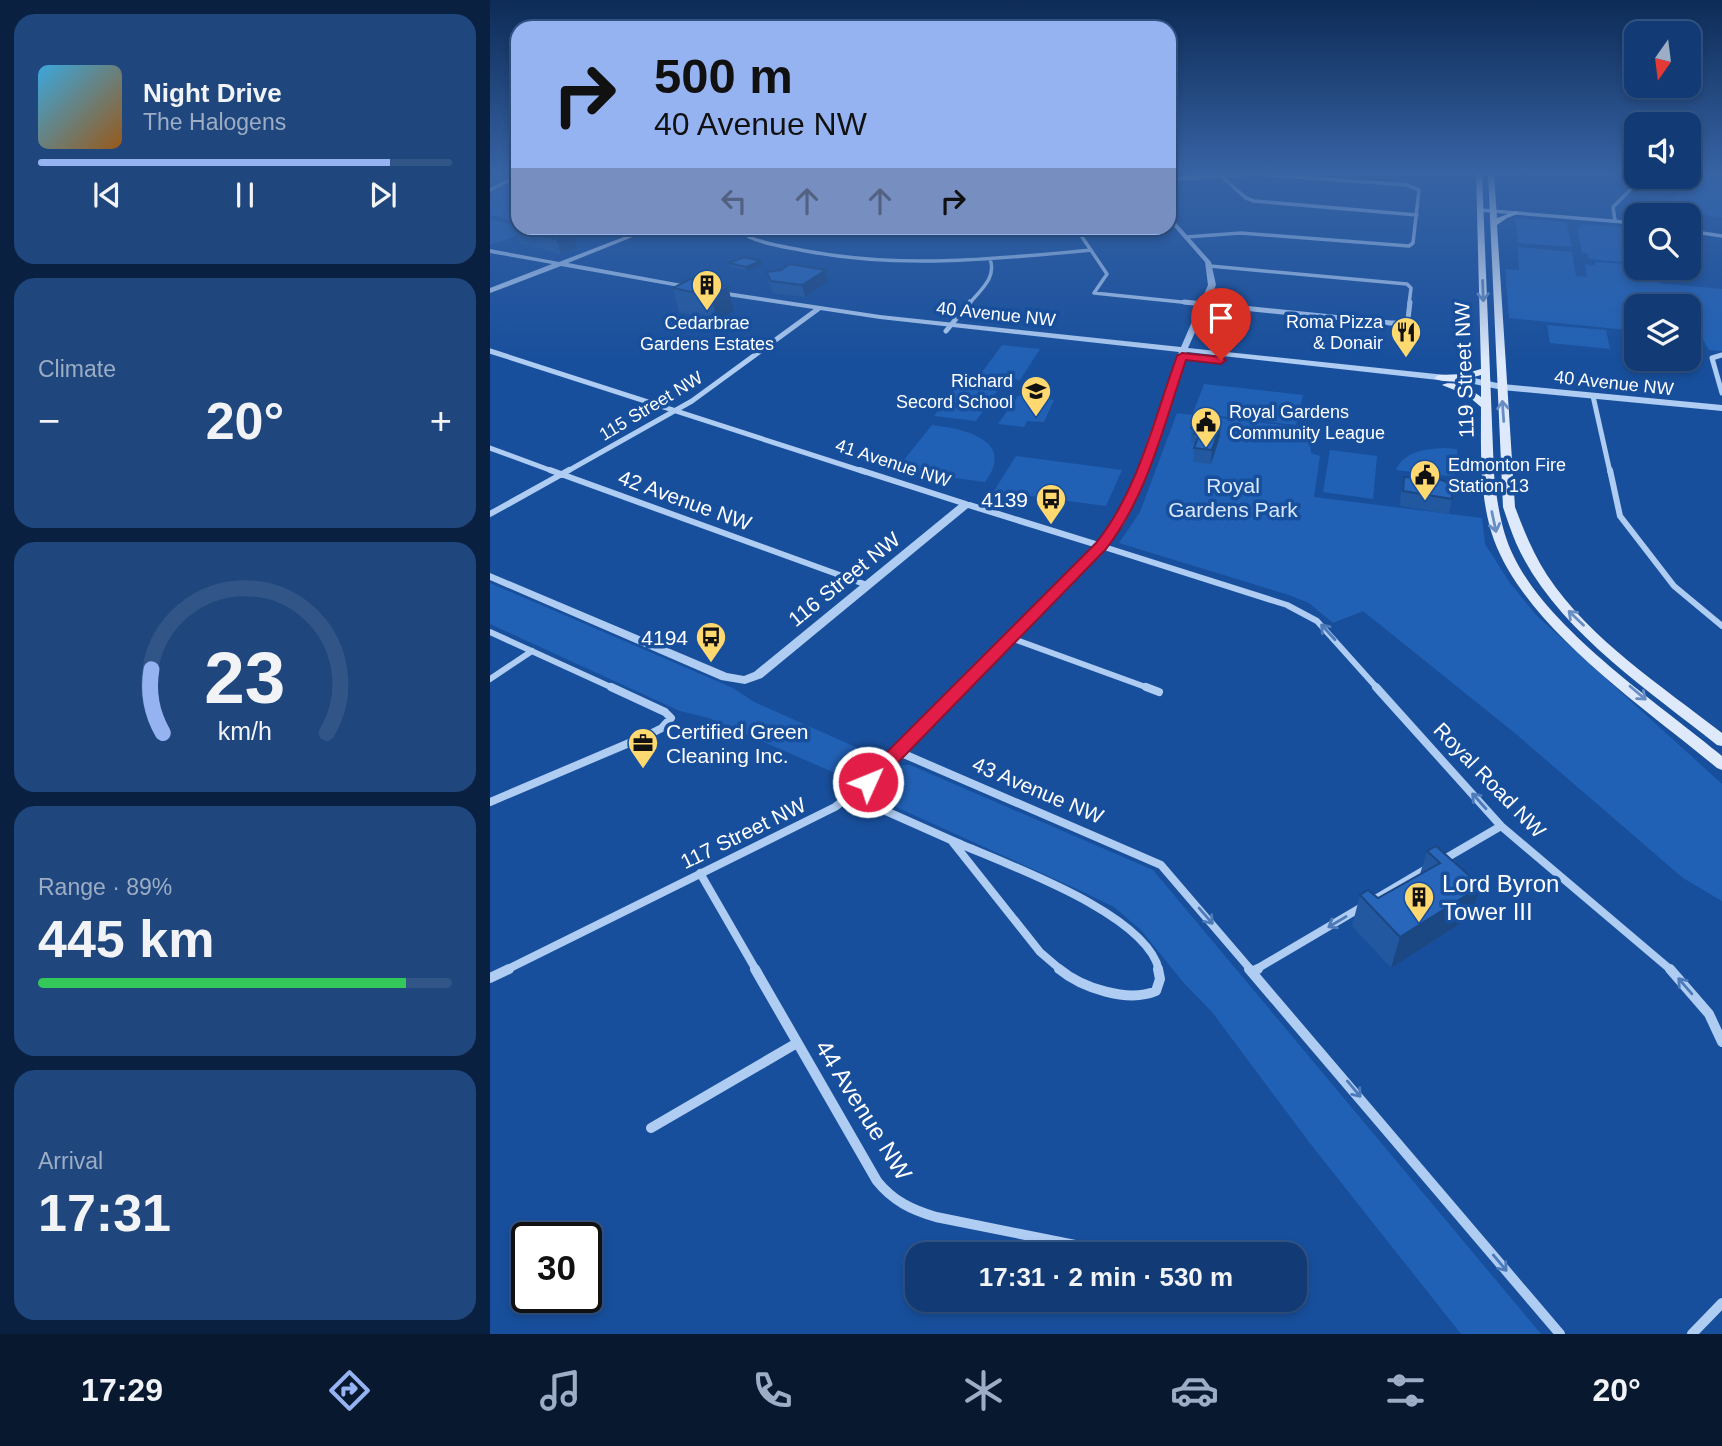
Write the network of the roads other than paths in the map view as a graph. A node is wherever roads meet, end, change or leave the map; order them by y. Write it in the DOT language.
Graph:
graph roads {
  1 [pos="633,235"];
  2 [pos="752,235"];
  3 [pos="1081,235"];
  4 [pos="1213,235"];
  5 [pos="1275,235"];
  6 [pos="1414,235"];
  7 [pos="1481,235"];
  8 [pos="1495,235"];
  9 [pos="1186,237"];
  10 [pos="1091,250"];
  11 [pos="490,251"];
  12 [pos="490,257"];
  13 [pos="990,259"];
  14 [pos="560,263"];
  15 [pos="1210,266"];
  16 [pos="548,268"];
  17 [pos="490,291"];
  18 [pos="696,295"];
  19 [pos="709,298"];
  20 [pos="1203,305"];
  21 [pos="814,311"];
  22 [pos="948,328"];
  23 [pos="490,351"];
  24 [pos="1183,353"];
  25 [pos="1722,355"];
  26 [pos="1485,371"];
  27 [pos="1443,381"];
  28 [pos="1485,386"];
  29 [pos="1502,387"];
  30 [pos="1722,393"];
  31 [pos="1593,397"];
  32 [pos="1485,405"];
  33 [pos="1722,408"];
  34 [pos="675,411"];
  35 [pos="490,448"];
  36 [pos="562,474"];
  37 [pos="966,504"];
  38 [pos="490,514"];
  39 [pos="1101,546"];
  40 [pos="490,576"];
  41 [pos="867,585"];
  42 [pos="1287,605"];
  43 [pos="1722,626"];
  44 [pos="490,632"];
  45 [pos="1011,638"];
  46 [pos="532,651"];
  47 [pos="490,679"];
  48 [pos="745,680"];
  49 [pos="1159,692"];
  50 [pos="1722,741"];
  51 [pos="899,752"];
  52 [pos="1722,764"];
  53 [pos="852,796"];
  54 [pos="490,802"];
  55 [pos="1501,825"];
  56 [pos="951,840"];
  57 [pos="700,873"];
  58 [pos="1254,971"];
  59 [pos="490,978"];
  60 [pos="1722,1042"];
  61 [pos="797,1043"];
  62 [pos="651,1129"];
  63 [pos="1060,1242"];
  64 [pos="1722,1303"];
  65 [pos="1560,1334"];
  66 [pos="1692,1334"];
  1 -- 14 [label="street"];
  2 -- 13 [label="street"];
  3 -- 10 [label="street"];
  4 -- 9 [label="street"];
  5 -- 6 [label="street"];
  7 -- 26 [label="main road, 119 Street NW, one-way"];
  8 -- 29 [label="main road, 119 Street NW"];
  9 -- 15 [label="street"];
  10 -- 13 [label="street"];
  10 -- 20 [label="street"];
  11 -- 14 [label="street, 40 Avenue NW"];
  12 -- 16 [label="street"];
  13 -- 22 [label="street"];
  14 -- 16 [label="street"];
  14 -- 21 [label="street, 40 Avenue NW"];
  15 -- 20 [label="street, 117 Street NW"];
  15 -- 20 [label="street"];
  16 -- 17 [label="street"];
  16 -- 18 [label="street"];
  19 -- 21 [label="street, 40 Avenue NW"];
  20 -- 24 [label="street, 117 Street NW"];
  21 -- 22 [label="street, 40 Avenue NW"];
  21 -- 34 [label="street, 115 Street NW"];
  22 -- 24 [label="street, 40 Avenue NW"];
  23 -- 34 [label="street, 41 Avenue NW"];
  24 -- 27 [label="street, 40 Avenue NW"];
  24 -- 39 [label="street, 117 Street NW"];
  25 -- 30 [label="street"];
  26 -- 27 [label="main road"];
  26 -- 28 [label="main road, 119 Street NW"];
  27 -- 28 [label="street, 40 Avenue NW"];
  27 -- 32 [label="main road"];
  28 -- 29 [label="street, 40 Avenue NW"];
  28 -- 32 [label="main road, 119 Street NW"];
  29 -- 31 [label="street, 40 Avenue NW"];
  50 -- 29 [label="main road, 119 Street NW, one-way"];
  31 -- 33 [label="street, 40 Avenue NW"];
  31 -- 43 [label="street"];
  32 -- 52 [label="main road, 119 Street NW, one-way"];
  34 -- 36 [label="street, 115 Street NW"];
  34 -- 37 [label="street, 41 Avenue NW"];
  35 -- 36 [label="street, 42 Avenue NW"];
  36 -- 38 [label="street, 115 Street NW"];
  36 -- 41 [label="street, 42 Avenue NW"];
  37 -- 39 [label="street, 41 Avenue NW"];
  37 -- 41 [label="street, 116 Street NW"];
  39 -- 42 [label="street, 41 Avenue NW"];
  39 -- 45 [label="street, 117 Street NW"];
  40 -- 48 [label="street"];
  41 -- 48 [label="street, 116 Street NW"];
  55 -- 42 [label="street, Royal Road NW, one-way"];
  44 -- 46 [label="street"];
  45 -- 49 [label="street"];
  45 -- 51 [label="street, 117 Street NW"];
  46 -- 47 [label="street"];
  46 -- 54 [label="street"];
  51 -- 53 [label="street, 117 Street NW"];
  51 -- 58 [label="street, 43 Avenue NW, one-way"];
  53 -- 56 [label="street"];
  53 -- 57 [label="street, 117 Street NW"];
  55 -- 58 [label="street, one-way"];
  60 -- 55 [label="street, Royal Road NW, one-way"];
  56 -- 56 [label="street"];
  57 -- 59 [label="street, 117 Street NW"];
  57 -- 61 [label="street, 44 Avenue NW"];
  58 -- 65 [label="street, one-way"];
  61 -- 62 [label="street"];
  61 -- 63 [label="street, 44 Avenue NW"];
  64 -- 66 [label="street"];
}
